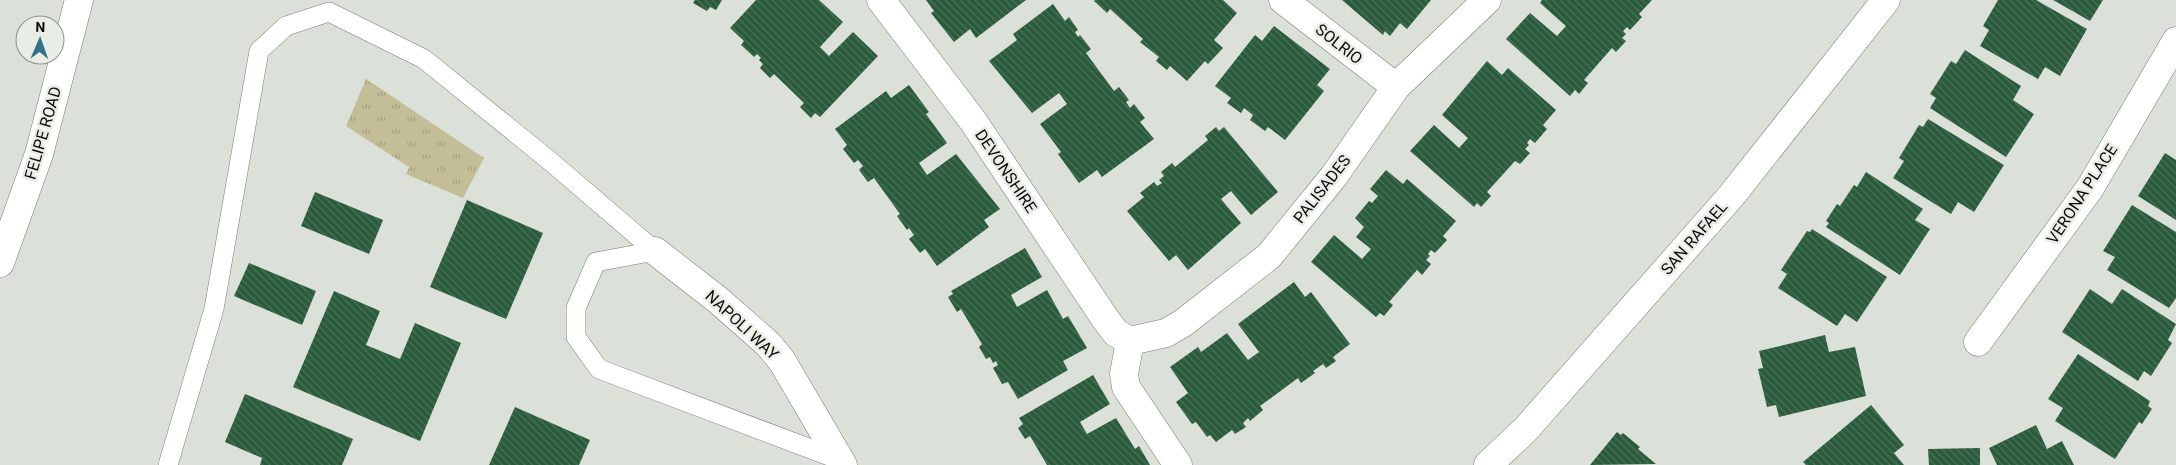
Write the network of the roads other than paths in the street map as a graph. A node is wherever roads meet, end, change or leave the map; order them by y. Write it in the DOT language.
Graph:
graph roads {
  1 [pos="79,0"];
  2 [pos="882,0"];
  3 [pos="1283,0"];
  4 [pos="1488,0"];
  5 [pos="1886,0"];
  6 [pos="2176,41"];
  7 [pos="1396,87"];
  8 [pos="655,251"];
  9 [pos="0,263"];
  10 [pos="1130,340"];
  11 [pos="1978,342"];
  12 [pos="841,462"];
  13 [pos="168,465"];
  14 [pos="1178,465"];
  15 [pos="1488,465"];
  1 -- 9 [label="street, FELIPE ROAD"];
  2 -- 10 [label="street, DEVONSHIRE"];
  3 -- 7 [label="street, SOLRIO"];
  4 -- 7 [label="street, PALISADES"];
  5 -- 15 [label="street, SAN RAFAEL"];
  6 -- 11 [label="street, VERONA PLACE"];
  7 -- 10 [label="street, PALISADES"];
  8 -- 12 [label="street, NAPOLI WAY"];
  8 -- 12 [label="lane"];
  8 -- 13 [label="lane"];
  10 -- 14 [label="street"];
}
